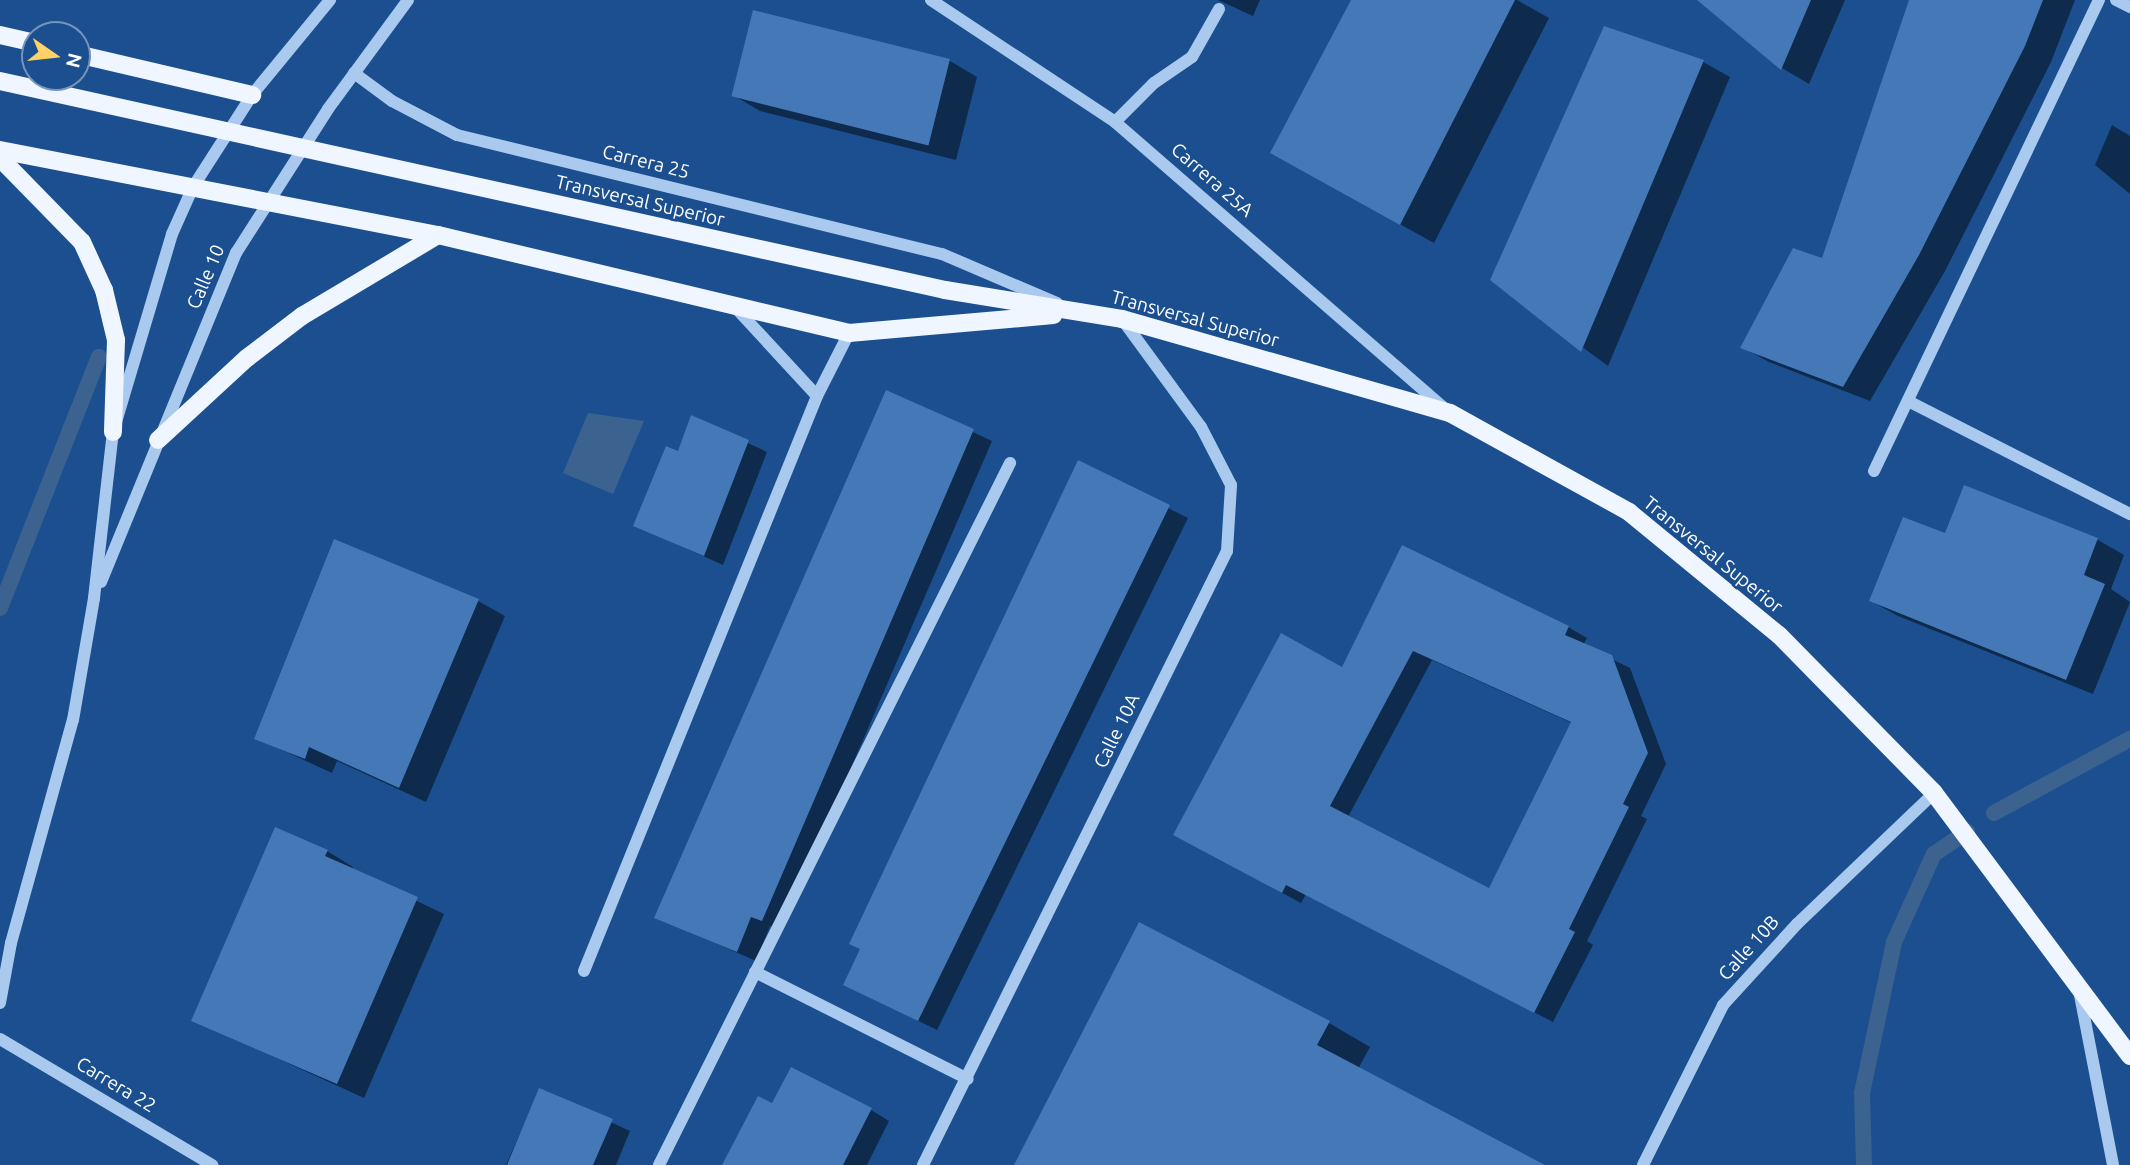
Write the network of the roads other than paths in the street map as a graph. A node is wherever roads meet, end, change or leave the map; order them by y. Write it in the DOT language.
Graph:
graph roads {
  1 [pos="330,0"];
  2 [pos="408,0"];
  3 [pos="931,0"];
  4 [pos="2099,0"];
  5 [pos="2116,0"];
  6 [pos="2130,7"];
  7 [pos="1219,9"];
  8 [pos="0,35"];
  9 [pos="21,40"];
  10 [pos="91,57"];
  11 [pos="354,74"];
  12 [pos="0,80"];
  13 [pos="252,95"];
  14 [pos="1115,122"];
  15 [pos="0,150"];
  16 [pos="0,158"];
  17 [pos="193,187"];
  18 [pos="267,202"];
  19 [pos="438,235"];
  20 [pos="734,306"];
  21 [pos="1081,313"];
  22 [pos="1122,318"];
  23 [pos="849,333"];
  24 [pos="817,396"];
  25 [pos="1910,402"];
  26 [pos="1450,412"];
  27 [pos="113,432"];
  28 [pos="158,440"];
  29 [pos="1010,463"];
  30 [pos="1874,471"];
  31 [pos="2130,514"];
  32 [pos="94,598"];
  33 [pos="1934,793"];
  34 [pos="584,971"];
  35 [pos="755,972"];
  36 [pos="2079,987"];
  37 [pos="0,1003"];
  38 [pos="0,1039"];
  39 [pos="2130,1056"];
  40 [pos="968,1079"];
  41 [pos="212,1165"];
  42 [pos="659,1165"];
  43 [pos="923,1165"];
  44 [pos="1643,1165"];
  45 [pos="2113,1165"];
  1 -- 13 [label="street, Calle 10"];
  2 -- 11 [label="street, Calle 10"];
  3 -- 14 [label="street, Carrera 25A"];
  4 -- 25 [label="street"];
  5 -- 6 [label="street"];
  7 -- 14 [label="street"];
  8 -- 9 [label="main road"];
  10 -- 13 [label="main road"];
  11 -- 18 [label="street, Calle 10"];
  11 -- 21 [label="street, Carrera 25"];
  12 -- 21 [label="main road, Transversal Superior, bridge"];
  13 -- 17 [label="street, Calle 10"];
  14 -- 26 [label="street, Carrera 25A"];
  15 -- 17 [label="main road"];
  16 -- 27 [label="main road"];
  17 -- 18 [label="main road"];
  17 -- 27 [label="street, Calle 10"];
  18 -- 19 [label="main road"];
  18 -- 28 [label="street, Calle 10"];
  19 -- 20 [label="main road"];
  19 -- 28 [label="main road"];
  20 -- 23 [label="main road"];
  20 -- 24 [label="street"];
  21 -- 22 [label="main road, Transversal Superior"];
  21 -- 23 [label="main road"];
  22 -- 26 [label="main road, Transversal Superior"];
  22 -- 40 [label="street, Calle 10A"];
  23 -- 24 [label="street"];
  24 -- 34 [label="street"];
  25 -- 30 [label="street"];
  25 -- 31 [label="street"];
  26 -- 33 [label="main road, Transversal Superior"];
  27 -- 32 [label="street, Calle 10"];
  28 -- 32 [label="street, Calle 10"];
  29 -- 35 [label="street"];
  32 -- 37 [label="street, Calle 10"];
  33 -- 36 [label="main road, Transversal Superior"];
  33 -- 44 [label="street, Calle 10B"];
  35 -- 40 [label="street"];
  35 -- 42 [label="street"];
  36 -- 39 [label="main road, Transversal Superior"];
  36 -- 45 [label="street"];
  38 -- 41 [label="street, Carrera 22"];
  40 -- 43 [label="street, Calle 10A"];
}
